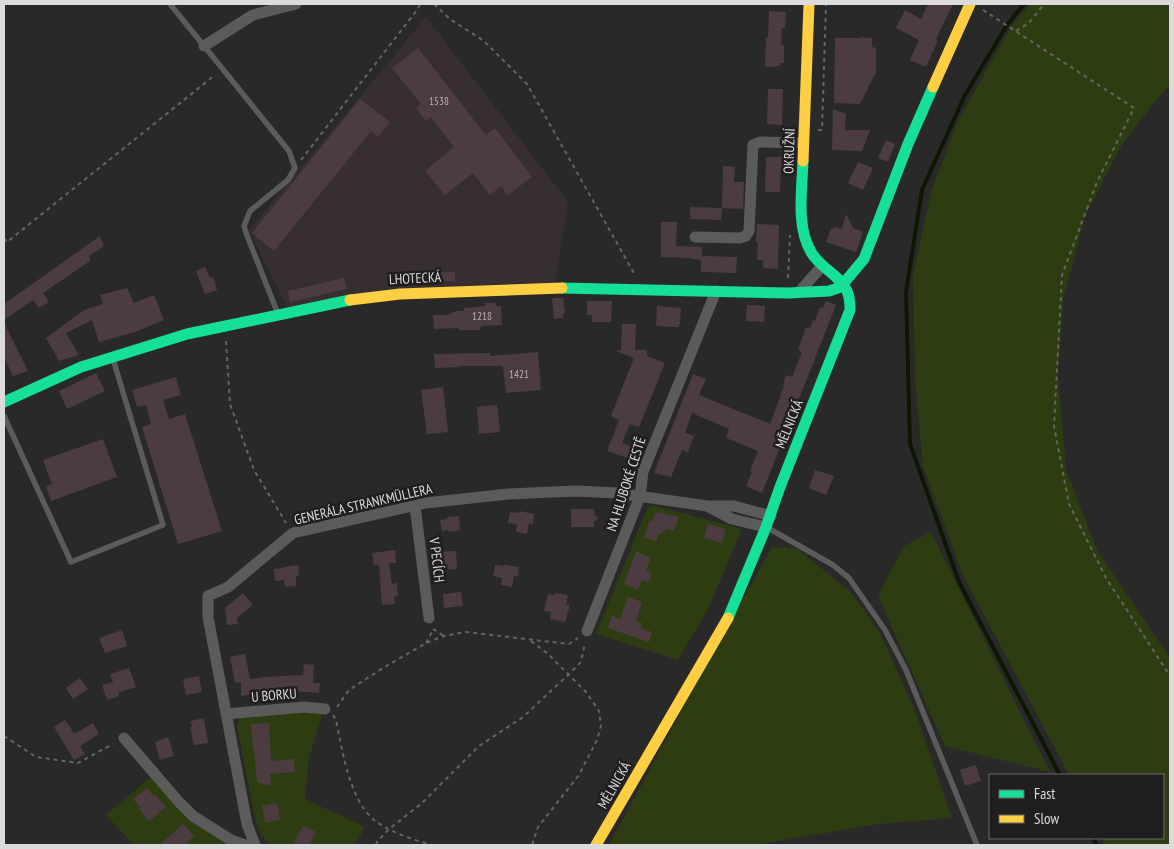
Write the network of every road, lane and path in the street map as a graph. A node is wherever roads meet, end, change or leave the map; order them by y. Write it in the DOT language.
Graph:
graph roads {
  1 [pos="170,4"];
  2 [pos="296,4"];
  3 [pos="420,4"];
  4 [pos="434,4"];
  5 [pos="810,4"];
  6 [pos="1044,4"];
  7 [pos="974,6"];
  8 [pos="1016,31"];
  9 [pos="204,46"];
  10 [pos="223,69"];
  11 [pos="804,143"];
  12 [pos="295,168"];
  13 [pos="695,236"];
  14 [pos="4,238"];
  15 [pos="822,266"];
  16 [pos="843,284"];
  17 [pos="643,290"];
  18 [pos="716,291"];
  19 [pos="800,291"];
  20 [pos="278,314"];
  21 [pos="225,326"];
  22 [pos="112,357"];
  23 [pos="4,402"];
  24 [pos="4,416"];
  25 [pos="640,496"];
  26 [pos="415,506"];
  27 [pos="707,506"];
  28 [pos="771,516"];
  29 [pos="766,527"];
  30 [pos="293,533"];
  31 [pos="431,623"];
  32 [pos="587,631"];
  33 [pos="444,636"];
  34 [pos="530,641"];
  35 [pos="426,643"];
  36 [pos="569,674"];
  37 [pos="1170,676"];
  38 [pos="329,711"];
  39 [pos="226,714"];
  40 [pos="4,736"];
  41 [pos="124,738"];
  42 [pos="389,829"];
  43 [pos="245,845"];
  44 [pos="256,845"];
  45 [pos="376,845"];
  46 [pos="432,845"];
  47 [pos="532,845"];
  48 [pos="596,845"];
  49 [pos="977,845"];
  1 -- 9 [label="lane"];
  2 -- 9 [label="street"];
  3 -- 12 [label="path"];
  4 -- 17 [label="path"];
  5 -- 11 [label="street, OKRUŽNÍ"];
  6 -- 8 [label="path"];
  7 -- 8 [label="path"];
  7 -- 16 [label="street"];
  8 -- 37 [label="path"];
  9 -- 10 [label="lane"];
  10 -- 12 [label="lane"];
  10 -- 14 [label="path"];
  11 -- 13 [label="street"];
  11 -- 15 [label="street, OKRUŽNÍ"];
  12 -- 20 [label="lane"];
  15 -- 16 [label="street, OKRUŽNÍ"];
  15 -- 19 [label="street"];
  16 -- 19 [label="street, LHOTECKÁ"];
  16 -- 28 [label="street, MĚLNICKÁ"];
  17 -- 18 [label="street, LHOTECKÁ"];
  17 -- 20 [label="street, LHOTECKÁ"];
  18 -- 19 [label="street, LHOTECKÁ"];
  18 -- 25 [label="street, NA HLUBOKÉ CESTĚ"];
  20 -- 21 [label="street, LHOTECKÁ"];
  21 -- 22 [label="street, LHOTECKÁ"];
  21 -- 30 [label="path"];
  22 -- 23 [label="street, LHOTECKÁ"];
  22 -- 24 [label="lane"];
  25 -- 26 [label="street, GENERÁLA STRANKMÜLLERA"];
  25 -- 27 [label="street, GENERÁLA STRANKMÜLLERA"];
  25 -- 32 [label="street, NA HLUBOKÉ CESTĚ"];
  26 -- 30 [label="street, GENERÁLA STRANKMÜLLERA"];
  26 -- 31 [label="street, V PECÍCH"];
  27 -- 28 [label="street, GENERÁLA STRANKMÜLLERA"];
  27 -- 29 [label="street, GENERÁLA STRANKMÜLLERA"];
  28 -- 29 [label="street, MĚLNICKÁ"];
  29 -- 48 [label="street, MĚLNICKÁ"];
  29 -- 49 [label="lane"];
  30 -- 39 [label="street, GENERÁLA STRANKMÜLLERA"];
  31 -- 33 [label="path"];
  31 -- 35 [label="path"];
  32 -- 34 [label="path"];
  32 -- 36 [label="path"];
  33 -- 34 [label="path"];
  33 -- 35 [label="path"];
  34 -- 36 [label="path"];
  35 -- 38 [label="path"];
  36 -- 42 [label="path"];
  36 -- 47 [label="path"];
  38 -- 39 [label="street, U BORKU"];
  38 -- 42 [label="path"];
  39 -- 44 [label="street, GENERÁLA STRANKMÜLLERA"];
  40 -- 41 [label="path"];
  41 -- 43 [label="street"];
  42 -- 45 [label="path"];
  42 -- 46 [label="path"];
}
